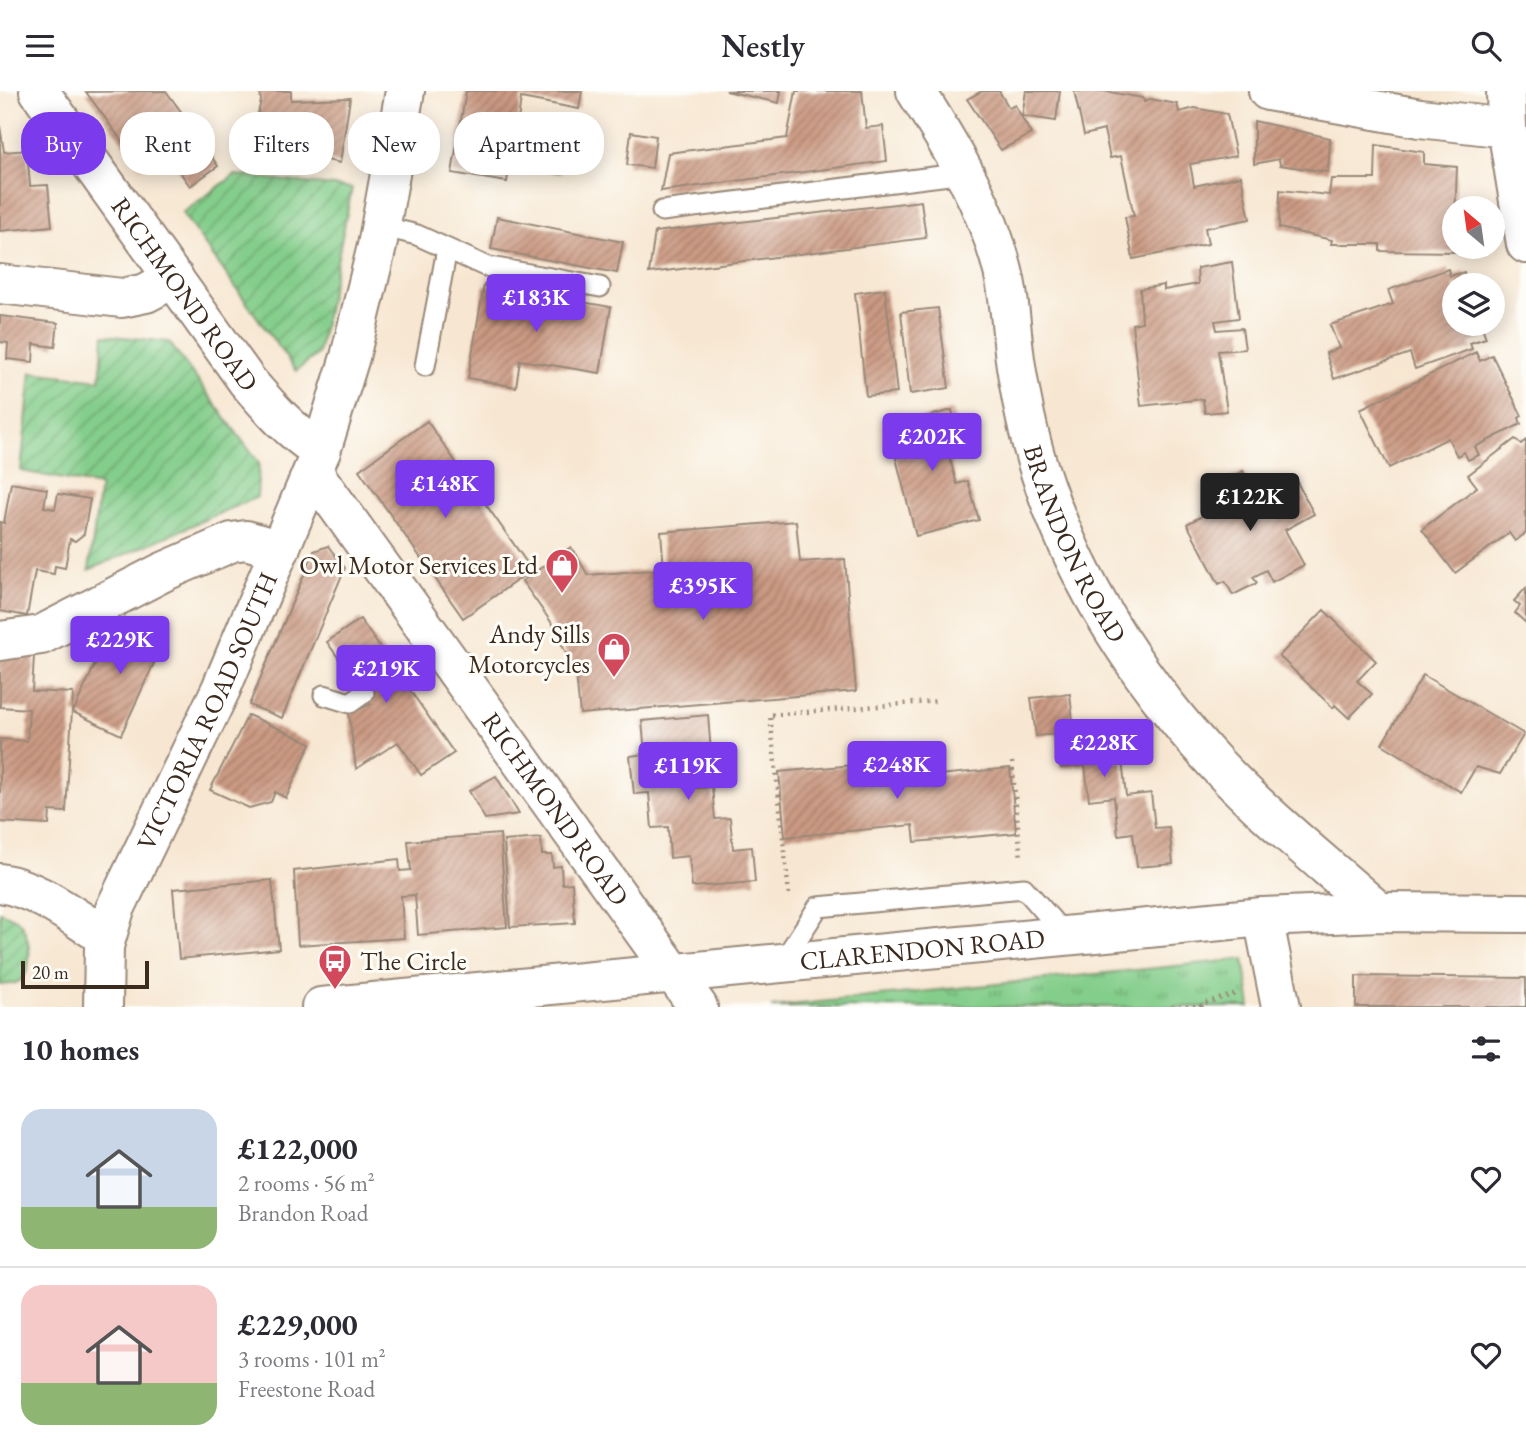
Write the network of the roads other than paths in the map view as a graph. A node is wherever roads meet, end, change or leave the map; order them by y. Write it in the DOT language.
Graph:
graph roads {
  1 [pos="39,91"];
  2 [pos="405,91"];
  3 [pos="916,91"];
  4 [pos="1268,91"];
  5 [pos="1507,110"];
  6 [pos="965,173"];
  7 [pos="662,211"];
  8 [pos="381,226"];
  9 [pos="1526,244"];
  10 [pos="447,249"];
  11 [pos="174,278"];
  12 [pos="0,285"];
  13 [pos="600,287"];
  14 [pos="425,366"];
  15 [pos="317,462"];
  16 [pos="280,550"];
  17 [pos="0,641"];
  18 [pos="437,644"];
  19 [pos="396,671"];
  20 [pos="364,693"];
  21 [pos="324,695"];
  22 [pos="0,883"];
  23 [pos="1379,912"];
  24 [pos="1526,913"];
  25 [pos="1263,917"];
  26 [pos="106,936"];
  27 [pos="1066,936"];
  28 [pos="781,964"];
  29 [pos="676,974"];
  30 [pos="103,1007"];
  31 [pos="321,1007"];
  32 [pos="698,1007"];
  33 [pos="1281,1007"];
  1 -- 11 [label="street, RICHMOND ROAD"];
  2 -- 8 [label="street, VICTORIA ROAD SOUTH"];
  3 -- 6 [label="street, BRANDON ROAD"];
  4 -- 5 [label="street"];
  5 -- 9 [label="street"];
  6 -- 7 [label="lane"];
  6 -- 23 [label="street, BRANDON ROAD"];
  8 -- 10 [label="lane"];
  8 -- 15 [label="street, VICTORIA ROAD SOUTH"];
  10 -- 13 [label="lane"];
  10 -- 14 [label="lane"];
  11 -- 12 [label="street"];
  11 -- 15 [label="street, RICHMOND ROAD"];
  15 -- 16 [label="street, VICTORIA ROAD SOUTH"];
  15 -- 18 [label="street, RICHMOND ROAD"];
  16 -- 17 [label="street"];
  16 -- 26 [label="street, VICTORIA ROAD SOUTH"];
  18 -- 19 [label="lane"];
  18 -- 29 [label="street, RICHMOND ROAD"];
  20 -- 21 [label="lane"];
  22 -- 26 [label="street"];
  23 -- 24 [label="street, CLARENDON ROAD"];
  23 -- 25 [label="street, CLARENDON ROAD"];
  25 -- 27 [label="street, CLARENDON ROAD"];
  25 -- 33 [label="street"];
  26 -- 30 [label="street, VICTORIA ROAD SOUTH"];
  27 -- 28 [label="street, CLARENDON ROAD"];
  27 -- 28 [label="lane"];
  28 -- 29 [label="street, CLARENDON ROAD"];
  29 -- 31 [label="street, CLARENDON ROAD"];
  29 -- 32 [label="street, RICHMOND ROAD"];
}
